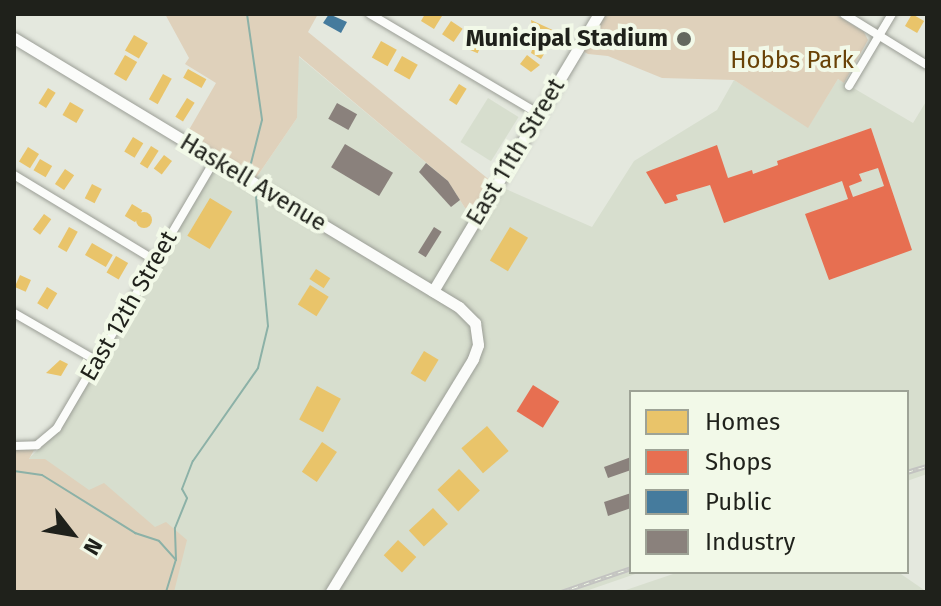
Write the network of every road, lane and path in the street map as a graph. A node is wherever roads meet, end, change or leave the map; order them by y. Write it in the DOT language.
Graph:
graph roads {
  1 [pos="370,14"];
  2 [pos="599,14"];
  3 [pos="844,14"];
  4 [pos="892,14"];
  5 [pos="879,35"];
  6 [pos="14,38"];
  7 [pos="927,65"];
  8 [pos="849,86"];
  9 [pos="539,114"];
  10 [pos="215,160"];
  11 [pos="14,175"];
  12 [pos="156,261"];
  13 [pos="433,291"];
  14 [pos="14,313"];
  15 [pos="97,361"];
  16 [pos="14,446"];
  17 [pos="331,592"];
  1 -- 9 [label="street"];
  2 -- 9 [label="main road, East 11th Street"];
  3 -- 5 [label="street"];
  4 -- 5 [label="street"];
  5 -- 7 [label="street"];
  5 -- 8 [label="street"];
  6 -- 10 [label="main road, Haskell Avenue"];
  9 -- 13 [label="main road, East 11th Street"];
  10 -- 12 [label="street, East 12th Street"];
  10 -- 13 [label="main road, Haskell Avenue"];
  11 -- 12 [label="street"];
  12 -- 15 [label="street, East 12th Street"];
  13 -- 17 [label="main road, Haskell Avenue"];
  14 -- 15 [label="street"];
  15 -- 16 [label="street, East 12th Street"];
}
